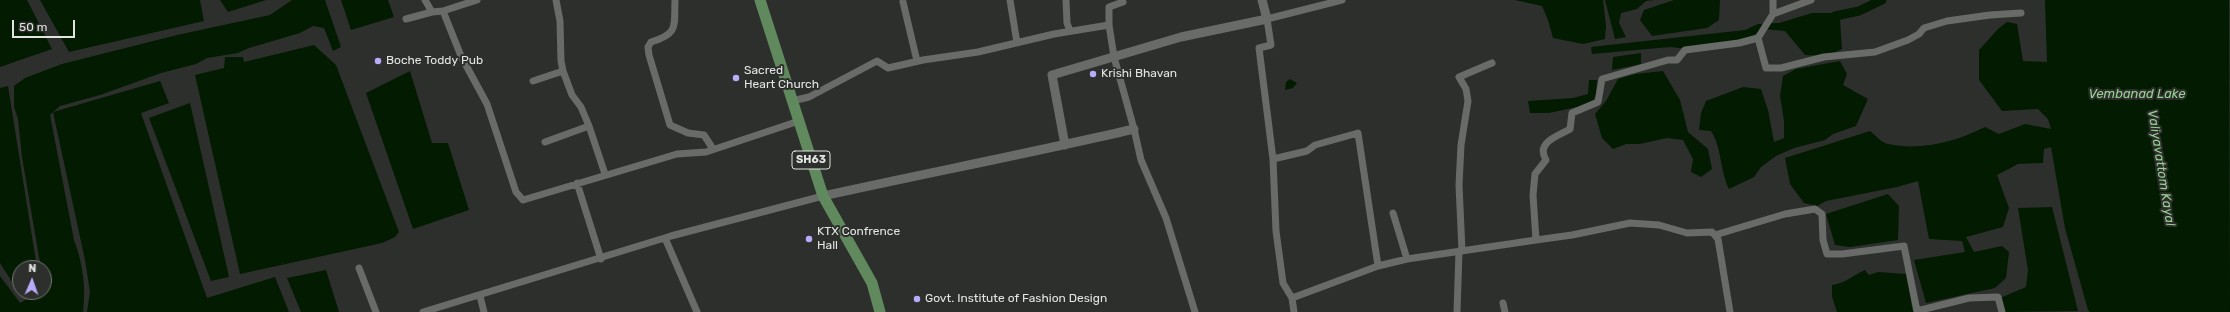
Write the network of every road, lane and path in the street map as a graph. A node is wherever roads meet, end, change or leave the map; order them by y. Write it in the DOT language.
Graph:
graph roads {
  1 [pos="425,0"];
  2 [pos="477,0"];
  3 [pos="556,0"];
  4 [pos="674,0"];
  5 [pos="760,0"];
  6 [pos="1010,0"];
  7 [pos="1066,0"];
  8 [pos="1262,0"];
  9 [pos="1342,0"];
  10 [pos="1772,0"];
  11 [pos="1812,0"];
  12 [pos="903,2"];
  13 [pos="1123,2"];
  14 [pos="443,11"];
  15 [pos="432,12"];
  16 [pos="2021,13"];
  17 [pos="1773,14"];
  18 [pos="406,19"];
  19 [pos="1267,19"];
  20 [pos="1109,25"];
  21 [pos="1070,31"];
  22 [pos="1758,38"];
  23 [pos="1017,42"];
  24 [pos="1114,57"];
  25 [pos="917,62"];
  26 [pos="1492,62"];
  27 [pos="563,71"];
  28 [pos="533,81"];
  29 [pos="792,101"];
  30 [pos="799,121"];
  31 [pos="588,126"];
  32 [pos="1134,129"];
  33 [pos="546,142"];
  34 [pos="1065,145"];
  35 [pos="713,149"];
  36 [pos="1273,159"];
  37 [pos="605,174"];
  38 [pos="577,183"];
  39 [pos="823,196"];
  40 [pos="1393,213"];
  41 [pos="1715,235"];
  42 [pos="665,238"];
  43 [pos="1536,240"];
  44 [pos="1460,251"];
  45 [pos="601,259"];
  46 [pos="1406,259"];
  47 [pos="1378,266"];
  48 [pos="359,268"];
  49 [pos="480,296"];
  50 [pos="1292,298"];
  51 [pos="1503,303"];
  52 [pos="376,312"];
  53 [pos="423,312"];
  54 [pos="484,312"];
  55 [pos="697,312"];
  56 [pos="880,312"];
  57 [pos="1195,312"];
  58 [pos="1294,312"];
  59 [pos="1457,312"];
  60 [pos="1505,312"];
  61 [pos="1730,312"];
  62 [pos="2002,312"];
  1 -- 15 [label="street"];
  2 -- 14 [label="street"];
  3 -- 27 [label="street"];
  4 -- 35 [label="street"];
  5 -- 29 [label="main road, SH63"];
  6 -- 23 [label="street"];
  7 -- 21 [label="street"];
  8 -- 19 [label="street"];
  9 -- 19 [label="street"];
  10 -- 17 [label="street"];
  11 -- 17 [label="street"];
  12 -- 25 [label="street"];
  13 -- 20 [label="street"];
  14 -- 15 [label="street"];
  14 -- 38 [label="street"];
  15 -- 18 [label="street"];
  16 -- 22 [label="street"];
  17 -- 22 [label="street"];
  19 -- 24 [label="street"];
  19 -- 36 [label="street"];
  20 -- 21 [label="street"];
  20 -- 24 [label="street"];
  21 -- 23 [label="street"];
  22 -- 43 [label="street"];
  23 -- 25 [label="street"];
  24 -- 32 [label="street"];
  24 -- 34 [label="street"];
  25 -- 29 [label="street"];
  26 -- 44 [label="street"];
  27 -- 28 [label="street"];
  27 -- 31 [label="street"];
  29 -- 30 [label="main road, SH63"];
  30 -- 35 [label="street"];
  30 -- 39 [label="main road, SH63"];
  31 -- 33 [label="street"];
  31 -- 37 [label="street"];
  32 -- 34 [label="street"];
  32 -- 57 [label="street"];
  34 -- 39 [label="street"];
  35 -- 37 [label="street"];
  36 -- 47 [label="street"];
  36 -- 50 [label="street"];
  37 -- 38 [label="street"];
  38 -- 45 [label="street"];
  39 -- 42 [label="street"];
  39 -- 56 [label="main road, SH63"];
  40 -- 46 [label="street"];
  41 -- 43 [label="street"];
  41 -- 61 [label="street"];
  41 -- 62 [label="street"];
  42 -- 45 [label="street"];
  42 -- 55 [label="street"];
  43 -- 44 [label="street"];
  44 -- 46 [label="street"];
  44 -- 59 [label="street"];
  45 -- 49 [label="street"];
  46 -- 47 [label="street"];
  47 -- 50 [label="street"];
  48 -- 52 [label="street"];
  49 -- 53 [label="street"];
  49 -- 54 [label="street"];
  50 -- 58 [label="street"];
  51 -- 60 [label="street"];
}
